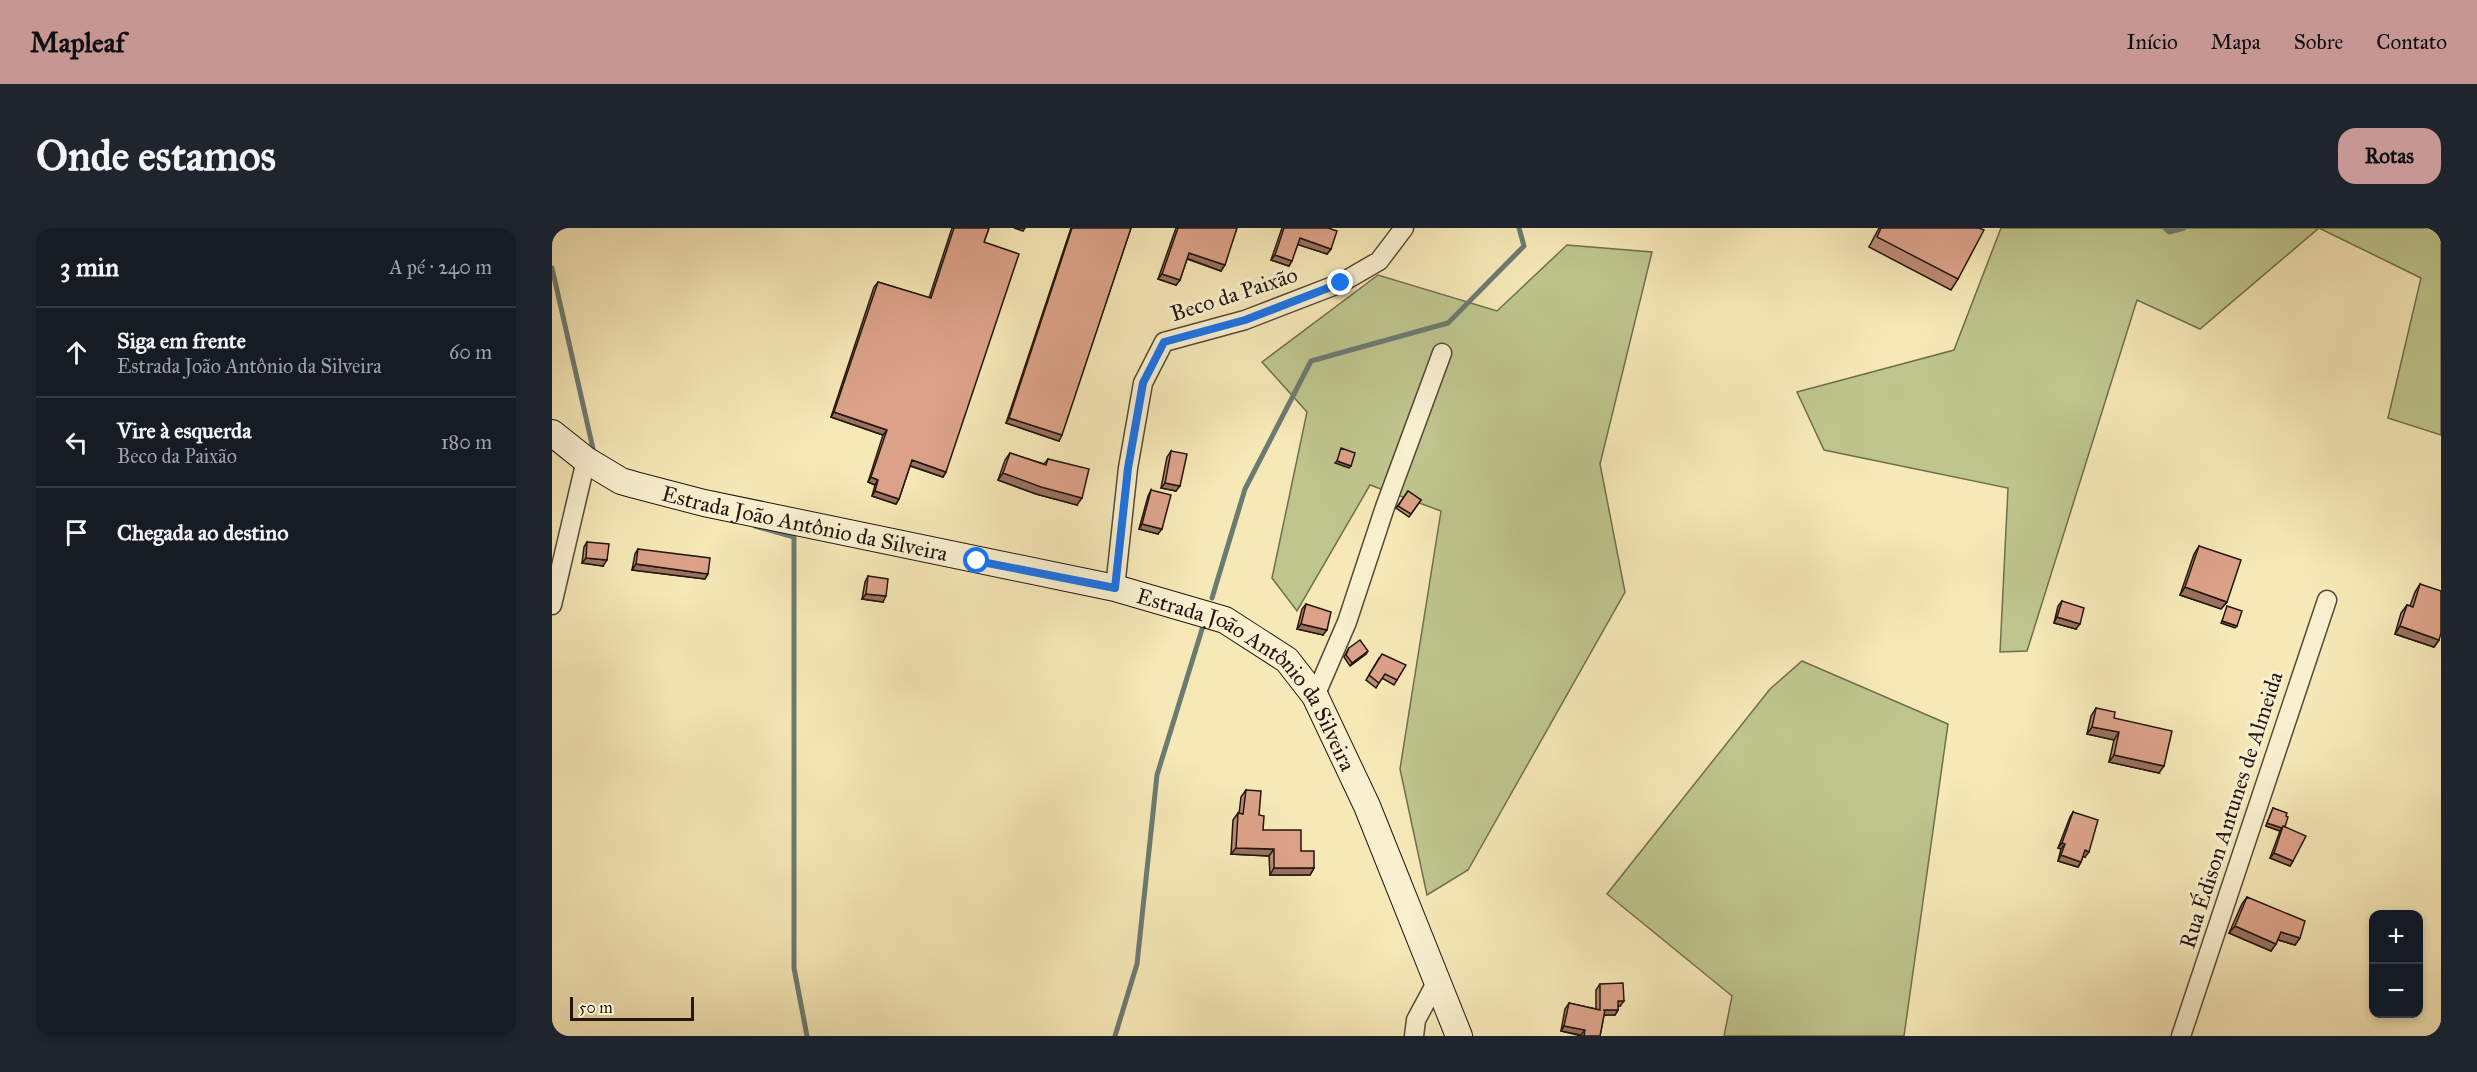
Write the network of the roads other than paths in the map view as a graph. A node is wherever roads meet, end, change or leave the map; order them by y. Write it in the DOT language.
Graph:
graph roads {
  1 [pos="1404,228"];
  2 [pos="1442,353"];
  3 [pos="552,433"];
  4 [pos="586,460"];
  5 [pos="1115,588"];
  6 [pos="2327,600"];
  7 [pos="552,605"];
  8 [pos="1315,696"];
  9 [pos="1437,981"];
  10 [pos="1414,1036"];
  11 [pos="1459,1036"];
  12 [pos="2181,1036"];
  1 -- 5 [label="street, Beco da Paixão"];
  2 -- 8 [label="street"];
  3 -- 4 [label="main road, Estrada João Antônio da Silveira"];
  4 -- 5 [label="main road, Estrada João Antônio da Silveira"];
  4 -- 7 [label="street"];
  5 -- 8 [label="main road, Estrada João Antônio da Silveira"];
  6 -- 12 [label="street, Rua Édison Antunes de Almeida"];
  8 -- 9 [label="main road, Estrada João Antônio da Silveira"];
  9 -- 10 [label="street"];
  9 -- 11 [label="main road, Estrada João Antônio da Silveira"];
}
